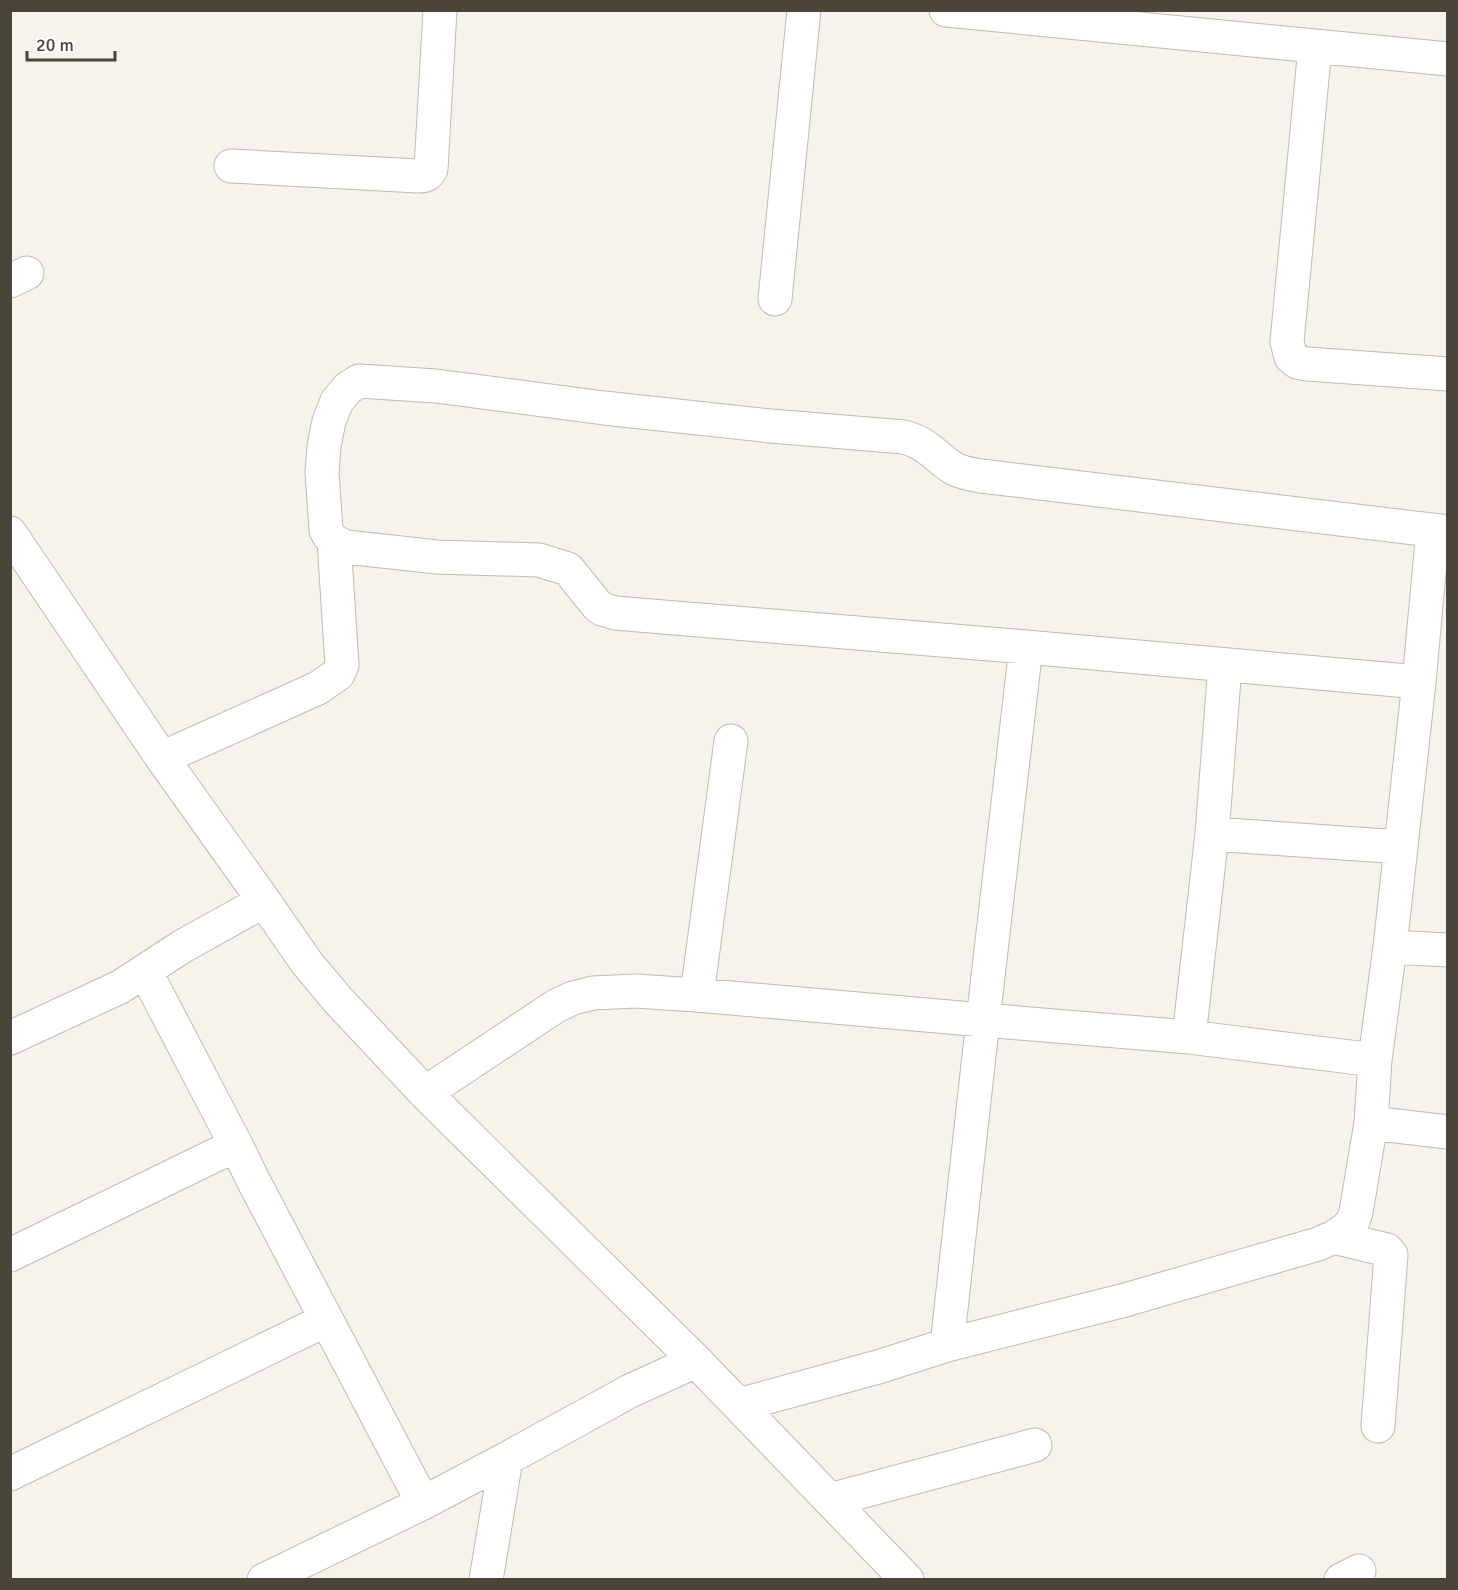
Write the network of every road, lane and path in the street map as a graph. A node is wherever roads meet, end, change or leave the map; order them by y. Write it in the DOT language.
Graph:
graph roads {
  1 [pos="440,10"];
  2 [pos="804,10"];
  3 [pos="946,10"];
  4 [pos="1198,22"];
  5 [pos="1315,47"];
  6 [pos="1448,59"];
  7 [pos="231,166"];
  8 [pos="775,299"];
  9 [pos="1448,374"];
  10 [pos="1440,531"];
  11 [pos="10,533"];
  12 [pos="334,541"];
  13 [pos="1026,647"];
  14 [pos="1225,665"];
  15 [pos="1419,682"];
  16 [pos="731,741"];
  17 [pos="162,758"];
  18 [pos="1212,834"];
  19 [pos="1401,847"];
  20 [pos="264,901"];
  21 [pos="1390,947"];
  22 [pos="1448,950"];
  23 [pos="145,971"];
  24 [pos="697,995"];
  25 [pos="984,1020"];
  26 [pos="1189,1037"];
  27 [pos="10,1038"];
  28 [pos="1376,1060"];
  29 [pos="425,1094"];
  30 [pos="1371,1123"];
  31 [pos="1448,1131"];
  32 [pos="236,1145"];
  33 [pos="1334,1237"];
  34 [pos="10,1255"];
  35 [pos="326,1320"];
  36 [pos="947,1345"];
  37 [pos="696,1361"];
  38 [pos="739,1405"];
  39 [pos="1378,1426"];
  40 [pos="1035,1445"];
  41 [pos="506,1459"];
  42 [pos="10,1474"];
  43 [pos="830,1500"];
  44 [pos="423,1503"];
  45 [pos="264,1580"];
  46 [pos="486,1580"];
  47 [pos="907,1580"];
  1 -- 7 [label="street"];
  2 -- 8 [label="street"];
  3 -- 4 [label="street"];
  4 -- 5 [label="street"];
  5 -- 6 [label="street"];
  5 -- 9 [label="street"];
  10 -- 12 [label="street"];
  10 -- 15 [label="street"];
  11 -- 17 [label="street"];
  12 -- 13 [label="street"];
  12 -- 17 [label="street"];
  13 -- 14 [label="street"];
  13 -- 25 [label="street"];
  14 -- 15 [label="street"];
  14 -- 18 [label="street"];
  15 -- 19 [label="street"];
  16 -- 24 [label="street"];
  17 -- 20 [label="street"];
  18 -- 19 [label="street"];
  18 -- 26 [label="street"];
  19 -- 21 [label="street"];
  20 -- 23 [label="street"];
  20 -- 29 [label="street"];
  21 -- 22 [label="street"];
  21 -- 28 [label="street"];
  23 -- 27 [label="street"];
  23 -- 32 [label="street"];
  24 -- 25 [label="street"];
  24 -- 29 [label="street"];
  25 -- 26 [label="street"];
  25 -- 36 [label="street"];
  26 -- 28 [label="street"];
  28 -- 30 [label="street"];
  29 -- 37 [label="street"];
  30 -- 31 [label="street"];
  30 -- 33 [label="street"];
  32 -- 34 [label="street"];
  32 -- 35 [label="street"];
  33 -- 36 [label="street"];
  33 -- 39 [label="street"];
  35 -- 42 [label="street"];
  35 -- 44 [label="street"];
  36 -- 38 [label="street"];
  37 -- 38 [label="street"];
  37 -- 41 [label="street"];
  38 -- 43 [label="street"];
  40 -- 43 [label="street"];
  41 -- 44 [label="street"];
  41 -- 46 [label="street"];
  43 -- 47 [label="street"];
  44 -- 45 [label="street"];
}
